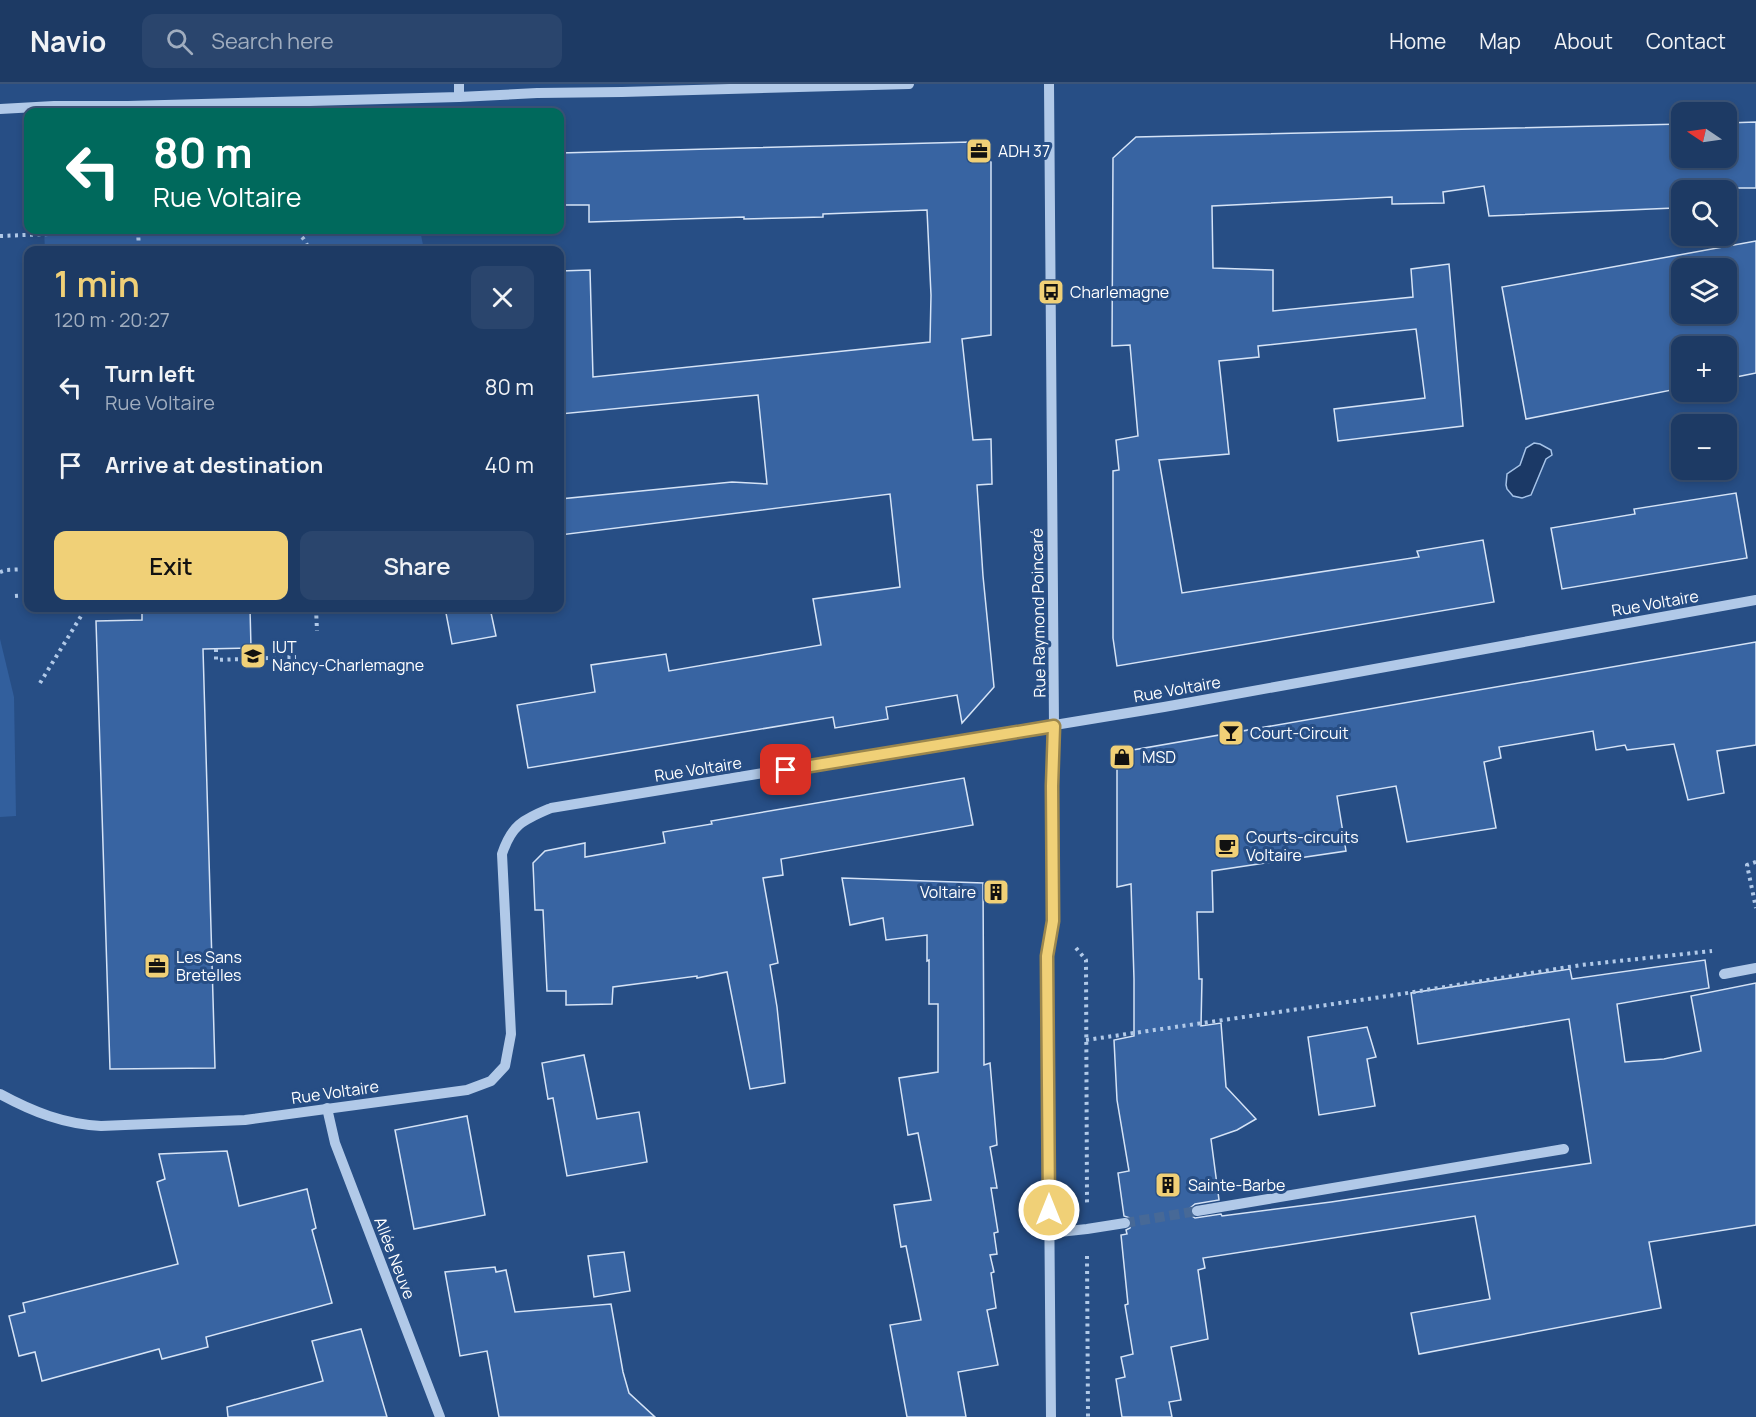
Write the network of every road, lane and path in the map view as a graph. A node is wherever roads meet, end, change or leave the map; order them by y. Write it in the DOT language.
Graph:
graph roads {
  1 [pos="459,84"];
  2 [pos="909,84"];
  3 [pos="1049,84"];
  4 [pos="459,98"];
  5 [pos="0,109"];
  6 [pos="46,234"];
  7 [pos="297,234"];
  8 [pos="0,236"];
  9 [pos="307,246"];
  10 [pos="24,569"];
  11 [pos="0,572"];
  12 [pos="24,595"];
  13 [pos="15,596"];
  14 [pos="1756,600"];
  15 [pos="84,612"];
  16 [pos="316,612"];
  17 [pos="317,631"];
  18 [pos="216,649"];
  19 [pos="297,657"];
  20 [pos="40,683"];
  21 [pos="1054,726"];
  22 [pos="1756,862"];
  23 [pos="1756,908"];
  24 [pos="1721,950"];
  25 [pos="1086,960"];
  26 [pos="1756,968"];
  27 [pos="1724,974"];
  28 [pos="1086,1040"];
  29 [pos="0,1094"];
  30 [pos="327,1108"];
  31 [pos="1564,1149"];
  32 [pos="1197,1211"];
  33 [pos="1125,1223"];
  34 [pos="1087,1229"];
  35 [pos="1050,1233"];
  36 [pos="440,1417"];
  37 [pos="1051,1417"];
  38 [pos="1088,1417"];
  1 -- 4 [label="street"];
  2 -- 4 [label="street"];
  3 -- 21 [label="street, Rue Raymond Poincaré"];
  4 -- 5 [label="street"];
  6 -- 8 [label="path"];
  7 -- 9 [label="path"];
  10 -- 11 [label="path"];
  12 -- 13 [label="path"];
  14 -- 21 [label="street, Rue Voltaire"];
  15 -- 20 [label="path"];
  16 -- 17 [label="path"];
  18 -- 19 [label="path"];
  21 -- 30 [label="street, Rue Voltaire"];
  21 -- 35 [label="street, Rue Raymond Poincaré"];
  22 -- 23 [label="path"];
  24 -- 28 [label="path"];
  25 -- 28 [label="path"];
  26 -- 27 [label="street"];
  28 -- 34 [label="path"];
  29 -- 30 [label="street, Rue Voltaire"];
  30 -- 36 [label="street, Allée Neuve"];
  31 -- 32 [label="street"];
  33 -- 34 [label="street"];
  34 -- 35 [label="street"];
  34 -- 38 [label="path"];
  35 -- 37 [label="street, Rue Raymond Poincaré"];
}
